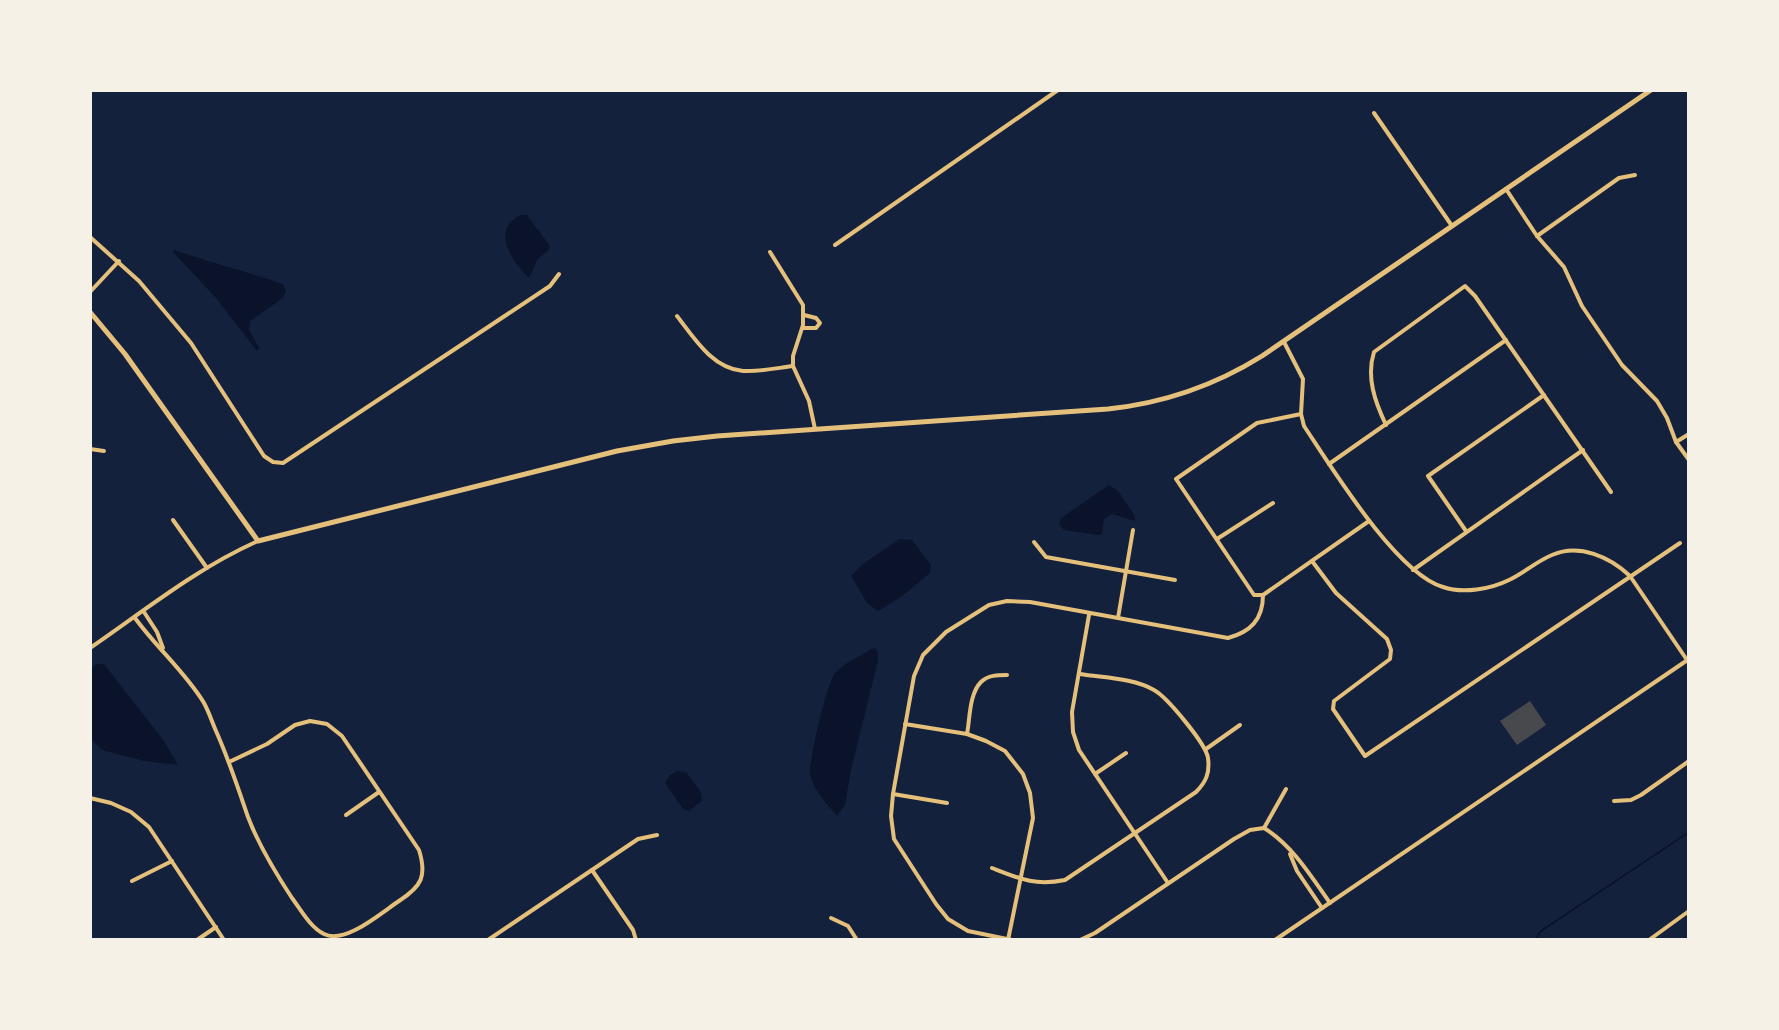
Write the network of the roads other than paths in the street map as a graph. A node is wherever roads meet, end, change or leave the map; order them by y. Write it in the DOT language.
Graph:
graph roads {
  1 [pos="1058,90"];
  2 [pos="1651,90"];
  3 [pos="1374,113"];
  4 [pos="1635,175"];
  5 [pos="1506,189"];
  6 [pos="1452,226"];
  7 [pos="1537,236"];
  8 [pos="90,237"];
  9 [pos="835,245"];
  10 [pos="770,252"];
  11 [pos="119,261"];
  12 [pos="559,274"];
  13 [pos="90,292"];
  14 [pos="90,312"];
  15 [pos="804,315"];
  16 [pos="677,316"];
  17 [pos="803,328"];
  18 [pos="1506,340"];
  19 [pos="1283,341"];
  20 [pos="793,366"];
  21 [pos="1544,395"];
  22 [pos="1301,414"];
  23 [pos="1386,425"];
  24 [pos="815,429"];
  25 [pos="1689,434"];
  26 [pos="1676,442"];
  27 [pos="90,449"];
  28 [pos="1583,450"];
  29 [pos="104,451"];
  30 [pos="1689,460"];
  31 [pos="1329,464"];
  32 [pos="1611,492"];
  33 [pos="1273,503"];
  34 [pos="173,520"];
  35 [pos="1369,521"];
  36 [pos="1133,530"];
  37 [pos="1466,531"];
  38 [pos="1217,539"];
  39 [pos="258,541"];
  40 [pos="1034,542"];
  41 [pos="1680,543"];
  42 [pos="1312,561"];
  43 [pos="207,568"];
  44 [pos="1413,570"];
  45 [pos="1126,571"];
  46 [pos="1630,576"];
  47 [pos="1175,580"];
  48 [pos="1263,595"];
  49 [pos="144,612"];
  50 [pos="1089,614"];
  51 [pos="135,618"];
  52 [pos="1118,618"];
  53 [pos="90,648"];
  54 [pos="164,651"];
  55 [pos="1688,661"];
  56 [pos="1080,674"];
  57 [pos="1007,675"];
  58 [pos="905,724"];
  59 [pos="1240,725"];
  60 [pos="967,734"];
  61 [pos="1205,750"];
  62 [pos="1126,753"];
  63 [pos="1689,761"];
  64 [pos="229,762"];
  65 [pos="1094,774"];
  66 [pos="1286,789"];
  67 [pos="379,792"];
  68 [pos="893,794"];
  69 [pos="90,798"];
  70 [pos="1614,801"];
  71 [pos="947,803"];
  72 [pos="346,815"];
  73 [pos="1264,828"];
  74 [pos="1135,833"];
  75 [pos="657,835"];
  76 [pos="1290,852"];
  77 [pos="172,861"];
  78 [pos="992,868"];
  79 [pos="592,870"];
  80 [pos="1020,879"];
  81 [pos="132,881"];
  82 [pos="1168,883"];
  83 [pos="1330,903"];
  84 [pos="1322,908"];
  85 [pos="1689,911"];
  86 [pos="831,918"];
  87 [pos="216,927"];
  88 [pos="197,940"];
  89 [pos="224,940"];
  90 [pos="488,940"];
  91 [pos="636,940"];
  92 [pos="857,940"];
  93 [pos="1010,940"];
  94 [pos="1080,940"];
  95 [pos="1275,940"];
  96 [pos="1649,940"];
  1 -- 9 [label="street"];
  2 -- 5 [label="main road"];
  3 -- 6 [label="street"];
  4 -- 7 [label="street"];
  5 -- 6 [label="main road"];
  5 -- 7 [label="street"];
  6 -- 19 [label="main road"];
  7 -- 26 [label="street"];
  8 -- 11 [label="street"];
  10 -- 15 [label="street"];
  11 -- 12 [label="street"];
  11 -- 13 [label="street"];
  14 -- 39 [label="main road"];
  15 -- 17 [label="street"];
  15 -- 17 [label="street"];
  16 -- 20 [label="street"];
  17 -- 20 [label="street"];
  18 -- 21 [label="street"];
  18 -- 23 [label="street"];
  18 -- 23 [label="street"];
  19 -- 22 [label="street"];
  19 -- 24 [label="main road"];
  20 -- 24 [label="street"];
  21 -- 28 [label="street"];
  21 -- 37 [label="street"];
  22 -- 31 [label="street"];
  22 -- 38 [label="street"];
  23 -- 31 [label="street"];
  24 -- 39 [label="main road"];
  25 -- 26 [label="street"];
  26 -- 30 [label="street"];
  27 -- 29 [label="street"];
  28 -- 32 [label="street"];
  28 -- 37 [label="street"];
  31 -- 35 [label="street"];
  33 -- 38 [label="street"];
  34 -- 43 [label="street"];
  35 -- 42 [label="street"];
  35 -- 44 [label="street"];
  36 -- 45 [label="street"];
  37 -- 44 [label="street"];
  38 -- 48 [label="street"];
  39 -- 43 [label="street"];
  40 -- 45 [label="street"];
  41 -- 46 [label="street"];
  42 -- 46 [label="street"];
  42 -- 48 [label="street"];
  43 -- 49 [label="street"];
  44 -- 46 [label="street"];
  45 -- 47 [label="street"];
  45 -- 52 [label="street"];
  46 -- 55 [label="street"];
  48 -- 52 [label="street"];
  49 -- 51 [label="street"];
  49 -- 54 [label="street"];
  50 -- 52 [label="street"];
  50 -- 56 [label="street"];
  50 -- 58 [label="street"];
  51 -- 53 [label="street"];
  51 -- 54 [label="street"];
  54 -- 64 [label="street"];
  55 -- 83 [label="street"];
  56 -- 61 [label="street"];
  56 -- 65 [label="street"];
  57 -- 60 [label="street"];
  58 -- 60 [label="street"];
  58 -- 68 [label="street"];
  59 -- 61 [label="street"];
  60 -- 80 [label="street"];
  61 -- 74 [label="street"];
  62 -- 65 [label="street"];
  63 -- 70 [label="street"];
  64 -- 67 [label="street"];
  64 -- 67 [label="street"];
  65 -- 74 [label="street"];
  66 -- 73 [label="street"];
  67 -- 72 [label="street"];
  68 -- 71 [label="street"];
  68 -- 93 [label="street"];
  69 -- 77 [label="street"];
  73 -- 76 [label="street"];
  73 -- 82 [label="street"];
  74 -- 80 [label="street"];
  74 -- 82 [label="street"];
  75 -- 79 [label="street"];
  76 -- 83 [label="street"];
  76 -- 84 [label="street"];
  77 -- 81 [label="street"];
  77 -- 87 [label="street"];
  78 -- 80 [label="street"];
  79 -- 90 [label="street"];
  79 -- 91 [label="street"];
  80 -- 93 [label="street"];
  82 -- 94 [label="street"];
  83 -- 84 [label="street"];
  84 -- 95 [label="street"];
  85 -- 96 [label="street"];
  86 -- 92 [label="street"];
  87 -- 88 [label="street"];
  87 -- 89 [label="street"];
}
